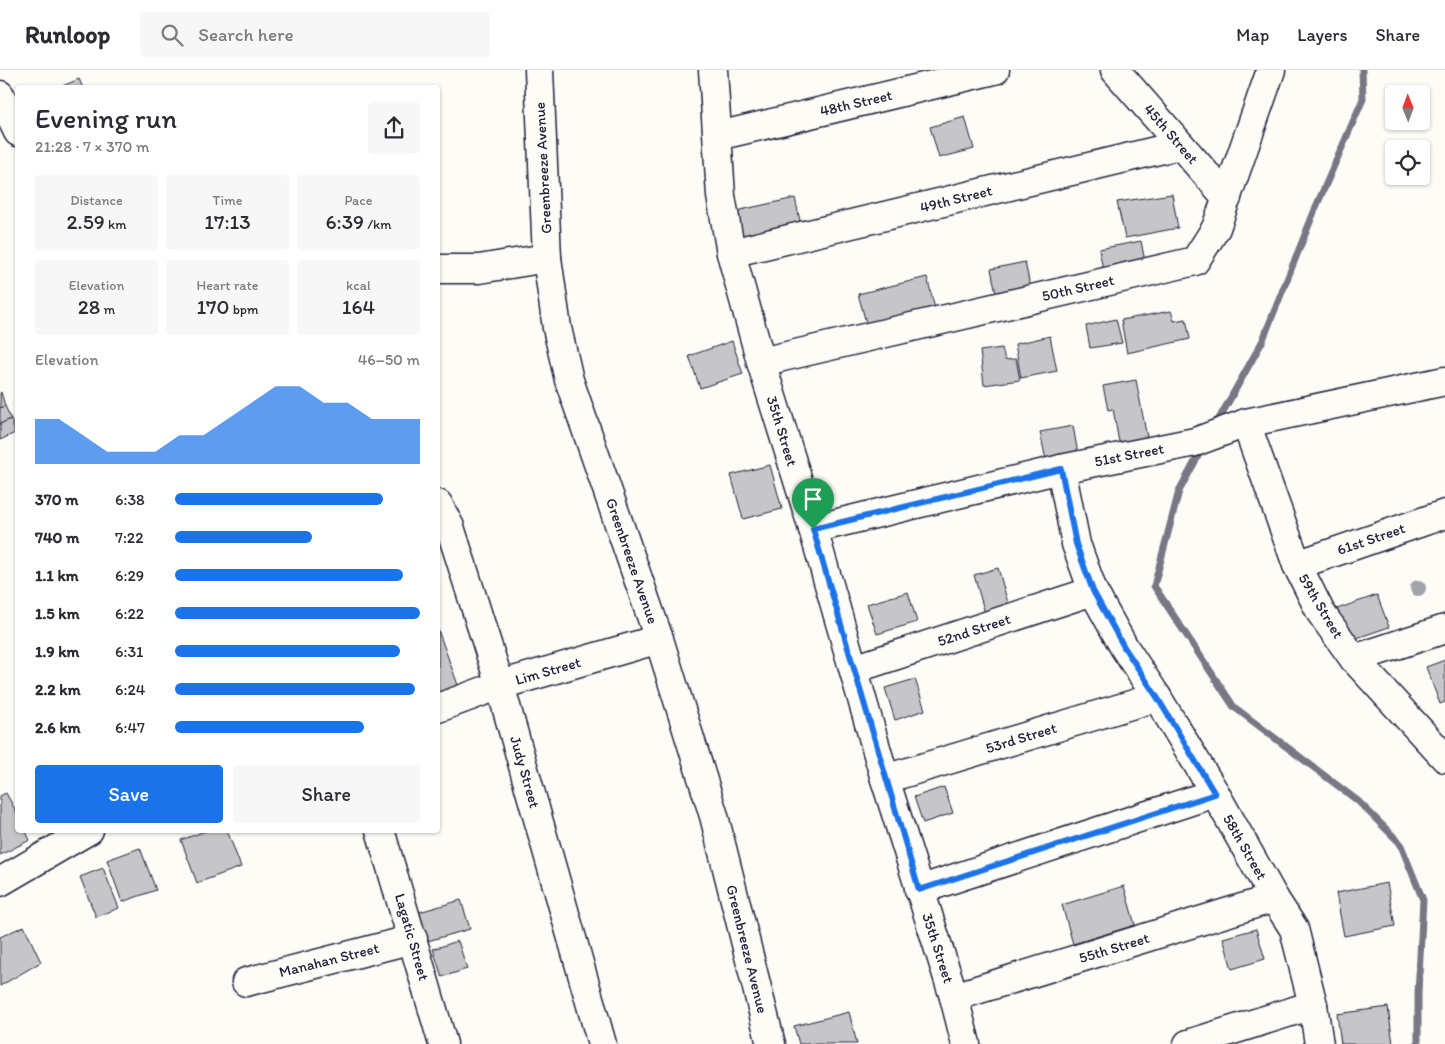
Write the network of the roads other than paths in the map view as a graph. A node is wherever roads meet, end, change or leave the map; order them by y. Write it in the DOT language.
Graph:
graph roads {
  1 [pos="539,70"];
  2 [pos="713,70"];
  3 [pos="995,70"];
  4 [pos="1115,70"];
  5 [pos="1271,70"];
  6 [pos="0,95"];
  7 [pos="15,126"];
  8 [pos="718,136"];
  9 [pos="1180,145"];
  10 [pos="1228,198"];
  11 [pos="731,253"];
  12 [pos="547,258"];
  13 [pos="440,270"];
  14 [pos="761,362"];
  15 [pos="1445,380"];
  16 [pos="1235,428"];
  17 [pos="1061,469"];
  18 [pos="440,508"];
  19 [pos="1445,514"];
  20 [pos="813,529"];
  21 [pos="1297,564"];
  22 [pos="1093,591"];
  23 [pos="1445,629"];
  24 [pos="659,639"];
  25 [pos="1354,659"];
  26 [pos="854,669"];
  27 [pos="500,685"];
  28 [pos="1157,697"];
  29 [pos="440,707"];
  30 [pos="1444,756"];
  31 [pos="885,779"];
  32 [pos="1215,794"];
  33 [pos="84,833"];
  34 [pos="381,833"];
  35 [pos="0,882"];
  36 [pos="919,890"];
  37 [pos="1274,898"];
  38 [pos="413,939"];
  39 [pos="246,982"];
  40 [pos="954,997"];
  41 [pos="1313,1005"];
  42 [pos="442,1044"];
  43 [pos="602,1044"];
  44 [pos="771,1044"];
  45 [pos="966,1044"];
  46 [pos="1188,1044"];
  47 [pos="1320,1044"];
  1 -- 12 [label="street, Greenbreeze Avenue"];
  2 -- 8 [label="street, 35th Street"];
  3 -- 8 [label="street, 48th Street"];
  4 -- 9 [label="street, 45th Street"];
  5 -- 10 [label="street, 50th Street"];
  6 -- 7 [label="street"];
  8 -- 11 [label="street, 35th Street"];
  9 -- 10 [label="street, 45th Street"];
  9 -- 11 [label="street, 49th Street"];
  10 -- 14 [label="street, 50th Street"];
  11 -- 14 [label="street, 35th Street"];
  12 -- 13 [label="street"];
  12 -- 24 [label="street, Greenbreeze Avenue"];
  14 -- 20 [label="street, 35th Street"];
  15 -- 16 [label="street, 51st Street"];
  16 -- 17 [label="street, 51st Street"];
  16 -- 21 [label="street, 59th Street"];
  17 -- 20 [label="street, 51st Street"];
  17 -- 22 [label="street, 58th Street"];
  18 -- 27 [label="street, Judy Street"];
  19 -- 21 [label="street, 61st Street"];
  20 -- 26 [label="street, 35th Street"];
  21 -- 25 [label="street, 59th Street"];
  22 -- 26 [label="street, 52nd Street"];
  22 -- 28 [label="street, 58th Street"];
  23 -- 25 [label="street"];
  24 -- 27 [label="street, Lim Street"];
  24 -- 44 [label="street, Greenbreeze Avenue"];
  25 -- 30 [label="street, 59th Street"];
  26 -- 31 [label="street, 35th Street"];
  27 -- 29 [label="street, Lim Street"];
  27 -- 43 [label="street, Judy Street"];
  28 -- 31 [label="street, 53rd Street"];
  28 -- 32 [label="street, 58th Street"];
  31 -- 36 [label="street, 35th Street"];
  32 -- 36 [label="street"];
  32 -- 37 [label="street, 58th Street"];
  33 -- 35 [label="street"];
  34 -- 38 [label="street, Lagatic Street"];
  36 -- 40 [label="street, 35th Street"];
  37 -- 40 [label="street, 55th Street"];
  37 -- 41 [label="street, 58th Street"];
  38 -- 39 [label="street, Manahan Street"];
  38 -- 42 [label="street, Lagatic Street"];
  40 -- 45 [label="street, 35th Street"];
  41 -- 46 [label="street"];
  41 -- 47 [label="street, 58th Street"];
}
